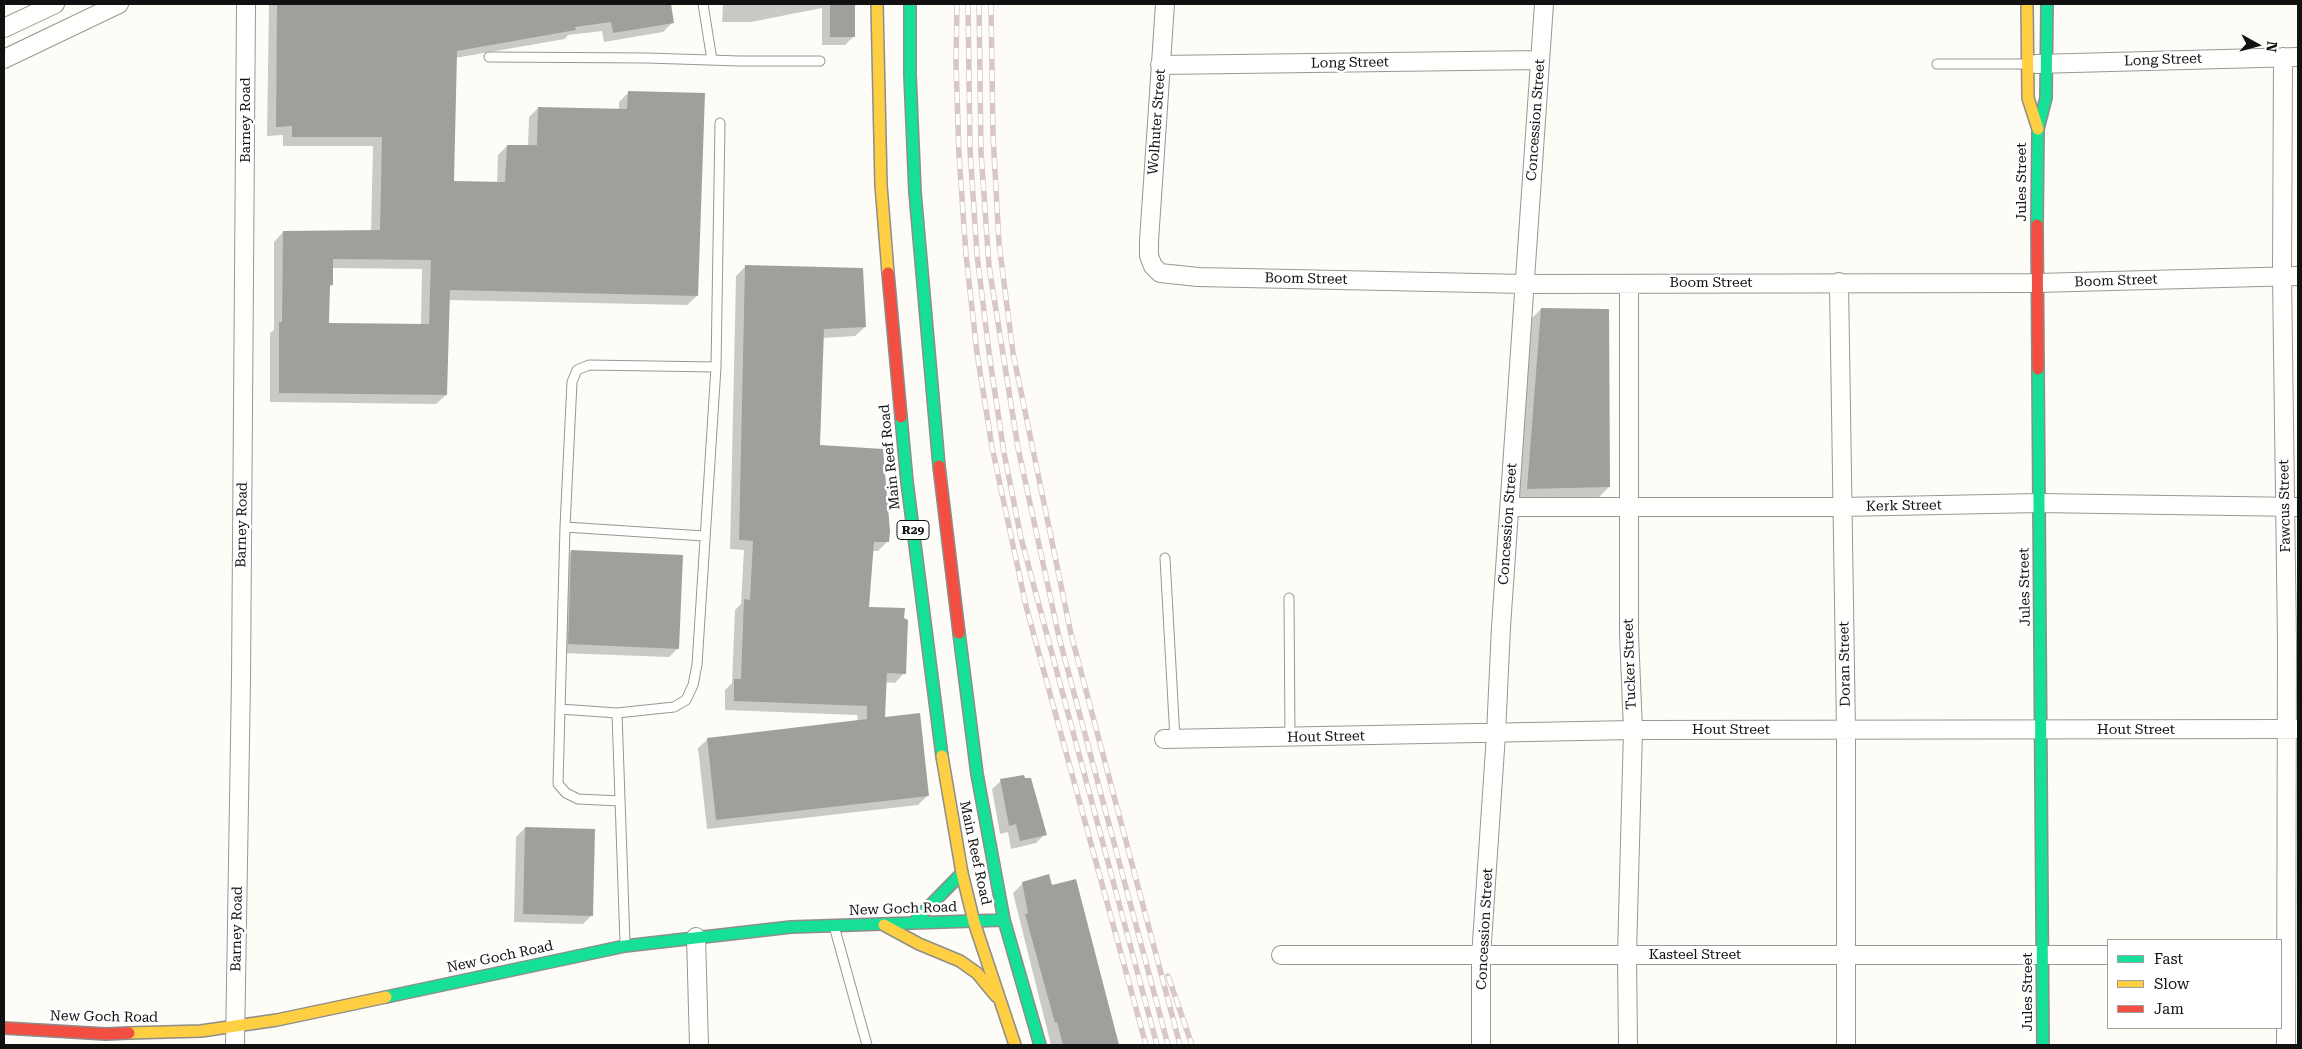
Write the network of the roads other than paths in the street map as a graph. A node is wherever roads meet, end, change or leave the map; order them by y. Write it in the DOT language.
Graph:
graph roads {
  1 [pos="55,4"];
  2 [pos="118,4"];
  3 [pos="246,4"];
  4 [pos="703,4"];
  5 [pos="877,4"];
  6 [pos="910,4"];
  7 [pos="1165,4"];
  8 [pos="1544,4"];
  9 [pos="2027,4"];
  10 [pos="2047,4"];
  11 [pos="4,28"];
  12 [pos="489,57"];
  13 [pos="2291,57"];
  14 [pos="4,59"];
  15 [pos="712,60"];
  16 [pos="1540,60"];
  17 [pos="820,61"];
  18 [pos="1937,64"];
  19 [pos="2028,64"];
  20 [pos="2047,64"];
  21 [pos="1160,65"];
  22 [pos="720,123"];
  23 [pos="2038,129"];
  24 [pos="1149,241"];
  25 [pos="2290,276"];
  26 [pos="1839,282"];
  27 [pos="2037,283"];
  28 [pos="1525,284"];
  29 [pos="1629,284"];
  30 [pos="716,367"];
  31 [pos="2039,504"];
  32 [pos="1510,507"];
  33 [pos="1628,507"];
  34 [pos="1842,507"];
  35 [pos="2292,507"];
  36 [pos="565,527"];
  37 [pos="704,536"];
  38 [pos="1165,558"];
  39 [pos="1289,598"];
  40 [pos="560,709"];
  41 [pos="617,714"];
  42 [pos="2292,729"];
  43 [pos="1632,730"];
  44 [pos="2041,730"];
  45 [pos="1846,731"];
  46 [pos="1496,734"];
  47 [pos="1290,737"];
  48 [pos="1169,739"];
  49 [pos="620,801"];
  50 [pos="962,873"];
  51 [pos="1004,920"];
  52 [pos="974,922"];
  53 [pos="913,923"];
  54 [pos="884,925"];
  55 [pos="834,926"];
  56 [pos="696,937"];
  57 [pos="625,946"];
  58 [pos="2288,951"];
  59 [pos="1281,955"];
  60 [pos="1627,955"];
  61 [pos="1846,955"];
  62 [pos="2107,955"];
  63 [pos="2043,956"];
  64 [pos="1481,957"];
  65 [pos="1003,1004"];
  66 [pos="235,1027"];
  67 [pos="4,1028"];
  68 [pos="235,1045"];
  69 [pos="699,1045"];
  70 [pos="867,1045"];
  71 [pos="1015,1045"];
  72 [pos="1040,1045"];
  73 [pos="1481,1045"];
  74 [pos="1628,1045"];
  75 [pos="1846,1045"];
  76 [pos="2043,1045"];
  77 [pos="2286,1045"];
  1 -- 11 [label="street"];
  2 -- 14 [label="street"];
  3 -- 66 [label="street, Barney Road"];
  4 -- 15 [label="lane"];
  5 -- 50 [label="main road, Main Reef Road / R29"];
  6 -- 51 [label="main road, Main Reef Road / R29"];
  7 -- 21 [label="street, Wolhuter Street"];
  8 -- 16 [label="street, Concession Street"];
  9 -- 19 [label="main road, Jules Street"];
  10 -- 20 [label="main road, Jules Street"];
  12 -- 15 [label="lane"];
  13 -- 20 [label="street, Long Street"];
  13 -- 25 [label="street, Fawcus Street"];
  15 -- 17 [label="lane"];
  16 -- 21 [label="street, Long Street"];
  16 -- 28 [label="street, Concession Street"];
  18 -- 19 [label="lane"];
  19 -- 20 [label="street, Long Street"];
  19 -- 23 [label="main road, Jules Street"];
  20 -- 23 [label="main road, Jules Street"];
  21 -- 24 [label="street, Wolhuter Street"];
  22 -- 30 [label="lane"];
  23 -- 27 [label="main road, Jules Street"];
  24 -- 28 [label="street, Boom Street"];
  25 -- 27 [label="street, Boom Street"];
  25 -- 35 [label="street, Fawcus Street"];
  26 -- 27 [label="street, Boom Street"];
  26 -- 29 [label="street, Boom Street"];
  26 -- 34 [label="street, Doran Street"];
  27 -- 31 [label="main road, Jules Street"];
  28 -- 29 [label="street, Boom Street"];
  28 -- 32 [label="street, Concession Street"];
  29 -- 33 [label="street, Tucker Street"];
  30 -- 36 [label="lane"];
  30 -- 37 [label="lane"];
  31 -- 34 [label="street, Kerk Street"];
  31 -- 35 [label="street, Kerk Street"];
  31 -- 44 [label="main road, Jules Street"];
  32 -- 33 [label="street, Kerk Street"];
  32 -- 46 [label="street, Concession Street"];
  33 -- 34 [label="street, Kerk Street"];
  33 -- 43 [label="street, Tucker Street"];
  34 -- 45 [label="street, Doran Street"];
  35 -- 42 [label="street, Fawcus Street"];
  36 -- 37 [label="lane"];
  36 -- 40 [label="lane"];
  37 -- 41 [label="lane"];
  38 -- 48 [label="lane"];
  39 -- 47 [label="lane"];
  40 -- 41 [label="lane"];
  40 -- 49 [label="lane"];
  41 -- 49 [label="lane"];
  42 -- 44 [label="street, Hout Street"];
  42 -- 58 [label="street, Fawcus Street"];
  43 -- 45 [label="street, Hout Street"];
  43 -- 46 [label="street, Hout Street"];
  43 -- 60 [label="street, Tucker Street"];
  44 -- 45 [label="street, Hout Street"];
  44 -- 63 [label="main road, Jules Street"];
  45 -- 61 [label="street, Doran Street"];
  46 -- 47 [label="street, Hout Street"];
  46 -- 64 [label="street, Concession Street"];
  47 -- 48 [label="street, Hout Street"];
  49 -- 57 [label="lane"];
  50 -- 52 [label="main road, Main Reef Road / R29"];
  50 -- 53 [label="main road"];
  51 -- 52 [label="main road, New Goch Road"];
  51 -- 72 [label="main road, Main Reef Road / R29"];
  52 -- 53 [label="main road, New Goch Road"];
  52 -- 65 [label="main road, Main Reef Road / R29"];
  53 -- 54 [label="main road, New Goch Road"];
  54 -- 55 [label="main road, New Goch Road"];
  54 -- 65 [label="main road"];
  55 -- 56 [label="main road, New Goch Road"];
  55 -- 70 [label="lane"];
  56 -- 57 [label="main road, New Goch Road"];
  56 -- 69 [label="street"];
  57 -- 66 [label="main road, New Goch Road"];
  58 -- 77 [label="street, Fawcus Street"];
  59 -- 64 [label="street, Kasteel Street"];
  60 -- 61 [label="street, Kasteel Street"];
  60 -- 64 [label="street, Kasteel Street"];
  60 -- 74 [label="street, Tucker Street"];
  61 -- 63 [label="street, Kasteel Street"];
  61 -- 75 [label="street, Doran Street"];
  62 -- 63 [label="street, Kasteel Street"];
  63 -- 76 [label="main road, Jules Street"];
  64 -- 73 [label="street, Concession Street"];
  65 -- 71 [label="main road, Main Reef Road / R29"];
  66 -- 67 [label="main road, New Goch Road"];
  66 -- 68 [label="street, Barney Road"];
}
